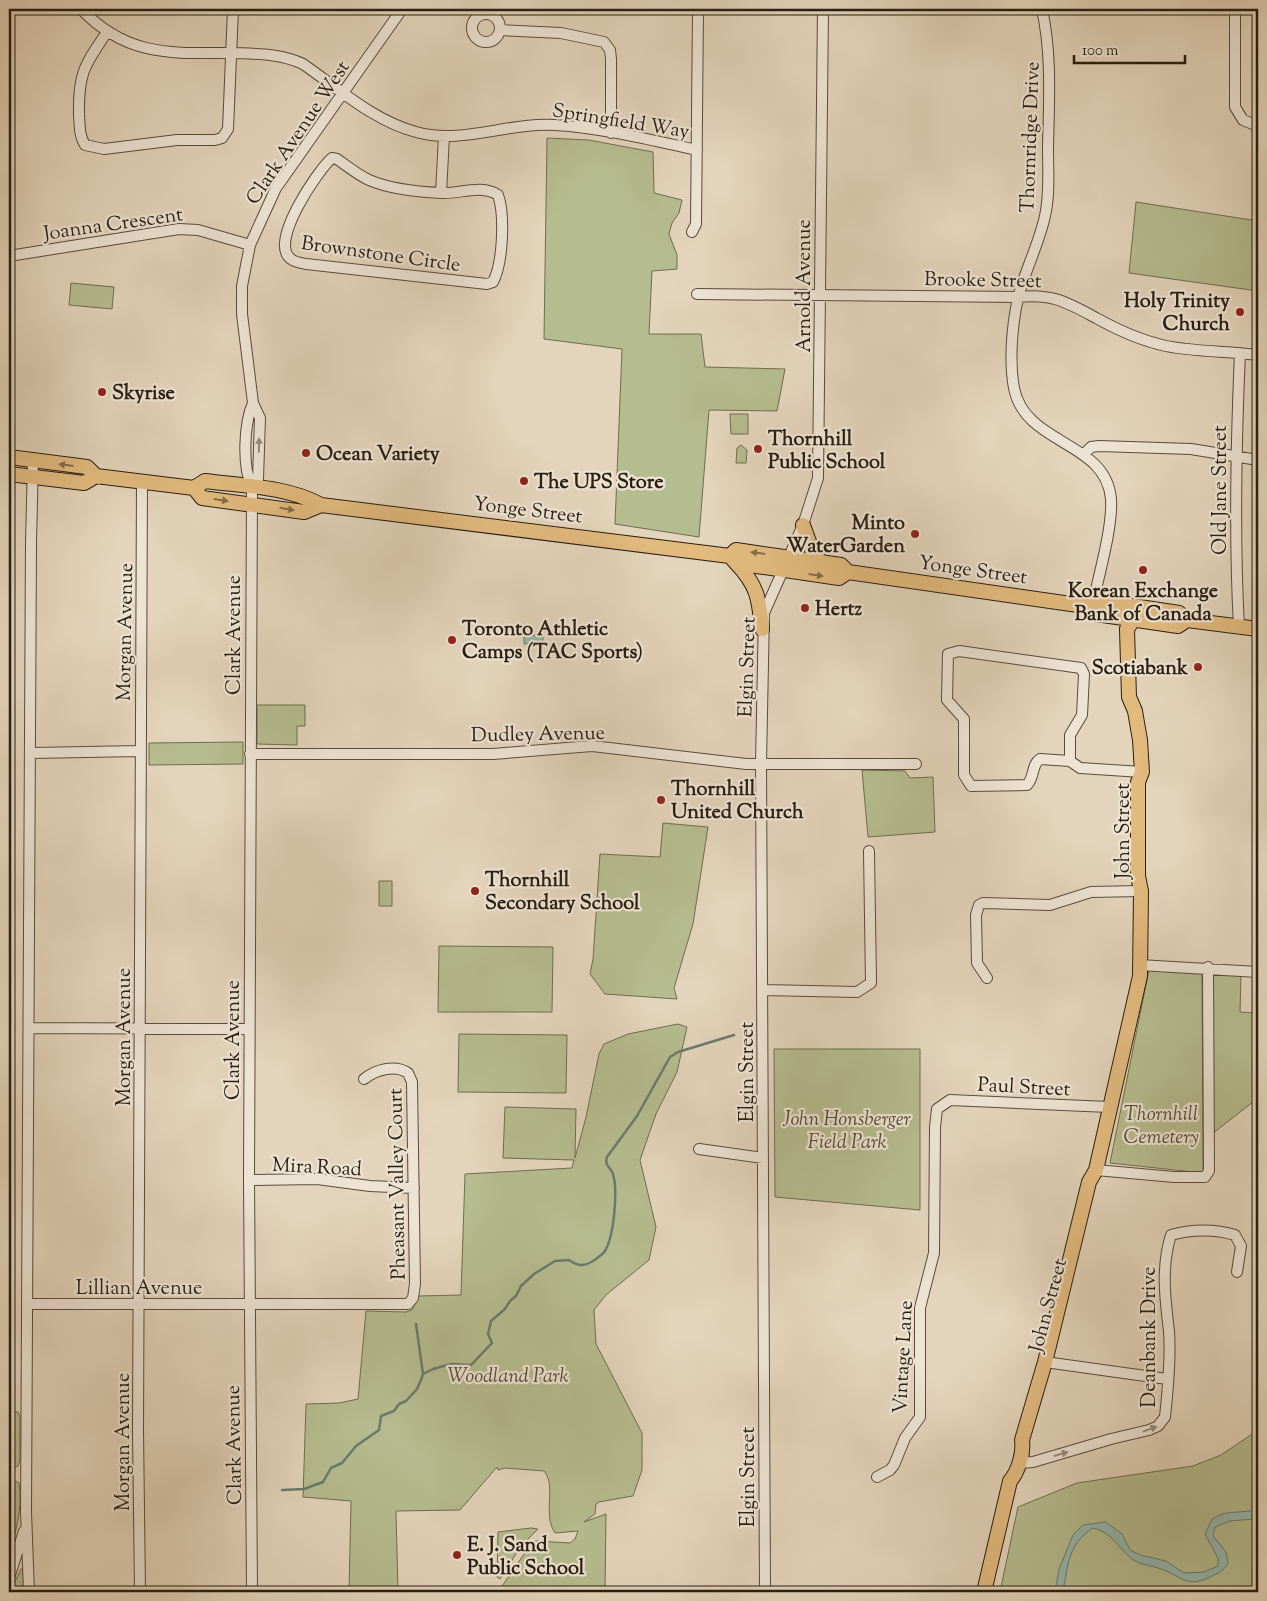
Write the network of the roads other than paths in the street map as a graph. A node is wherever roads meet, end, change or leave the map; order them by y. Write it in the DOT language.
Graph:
graph roads {
  1 [pos="81,9"];
  2 [pos="233,9"];
  3 [pos="402,9"];
  4 [pos="698,9"];
  5 [pos="823,9"];
  6 [pos="1042,9"];
  7 [pos="1235,9"];
  8 [pos="500,30"];
  9 [pos="107,32"];
  10 [pos="233,53"];
  11 [pos="343,92"];
  12 [pos="1258,126"];
  13 [pos="610,133"];
  14 [pos="444,136"];
  15 [pos="697,150"];
  16 [pos="442,193"];
  17 [pos="692,232"];
  18 [pos="250,245"];
  19 [pos="9,256"];
  20 [pos="697,294"];
  21 [pos="821,294"];
  22 [pos="1018,297"];
  23 [pos="1240,352"];
  24 [pos="1258,355"];
  25 [pos="1084,454"];
  26 [pos="9,457"];
  27 [pos="1237,457"];
  28 [pos="33,460"];
  29 [pos="1258,460"];
  30 [pos="9,474"];
  31 [pos="96,476"];
  32 [pos="32,477"];
  33 [pos="142,482"];
  34 [pos="252,487"];
  35 [pos="194,488"];
  36 [pos="251,504"];
  37 [pos="320,504"];
  38 [pos="803,525"];
  39 [pos="788,558"];
  40 [pos="733,559"];
  41 [pos="821,562"];
  42 [pos="782,570"];
  43 [pos="848,572"];
  44 [pos="1092,607"];
  45 [pos="1133,613"];
  46 [pos="1239,627"];
  47 [pos="762,629"];
  48 [pos="1258,630"];
  49 [pos="140,751"];
  50 [pos="31,753"];
  51 [pos="250,754"];
  52 [pos="1070,761"];
  53 [pos="761,763"];
  54 [pos="916,764"];
  55 [pos="1142,772"];
  56 [pos="870,851"];
  57 [pos="1141,891"];
  58 [pos="1139,965"];
  59 [pos="1208,967"];
  60 [pos="1258,972"];
  61 [pos="987,978"];
  62 [pos="763,990"];
  63 [pos="140,1027"];
  64 [pos="29,1028"];
  65 [pos="249,1029"];
  66 [pos="364,1079"];
  67 [pos="939,1106"];
  68 [pos="1109,1107"];
  69 [pos="699,1149"];
  70 [pos="763,1158"];
  71 [pos="1096,1170"];
  72 [pos="248,1180"];
  73 [pos="414,1188"];
  74 [pos="1237,1272"];
  75 [pos="28,1304"];
  76 [pos="249,1304"];
  77 [pos="140,1305"];
  78 [pos="1049,1362"];
  79 [pos="1167,1379"];
  80 [pos="1017,1469"];
  81 [pos="878,1477"];
  82 [pos="26,1512"];
  83 [pos="9,1578"];
  84 [pos="29,1592"];
  85 [pos="140,1592"];
  86 [pos="252,1592"];
  87 [pos="765,1592"];
  88 [pos="984,1592"];
  89 [pos="992,1592"];
  1 -- 9 [label="street, Springfield Way"];
  2 -- 10 [label="street"];
  3 -- 11 [label="street, Clark Avenue West"];
  4 -- 15 [label="street"];
  5 -- 21 [label="street, Arnold Avenue"];
  6 -- 22 [label="street, Thornridge Drive"];
  7 -- 12 [label="street"];
  8 -- 13 [label="street"];
  9 -- 10 [label="street, Springfield Way"];
  9 -- 10 [label="street"];
  10 -- 11 [label="street, Springfield Way"];
  11 -- 14 [label="street, Springfield Way"];
  11 -- 18 [label="street, Clark Avenue West"];
  13 -- 14 [label="street, Springfield Way"];
  13 -- 15 [label="street, Springfield Way"];
  14 -- 16 [label="street"];
  15 -- 17 [label="street"];
  16 -- 16 [label="street, Brownstone Circle"];
  18 -- 19 [label="street, Joanna Crescent"];
  18 -- 34 [label="street, Clark Avenue West"];
  20 -- 21 [label="street, Brooke Street"];
  21 -- 22 [label="street, Brooke Street"];
  21 -- 38 [label="street, Arnold Avenue"];
  22 -- 23 [label="street, Brooke Street"];
  22 -- 25 [label="street, Thornridge Drive"];
  23 -- 24 [label="street, Brooke Street"];
  23 -- 27 [label="street, Old Jane Street"];
  25 -- 27 [label="street"];
  25 -- 44 [label="street, Thornridge Drive"];
  26 -- 28 [label="main road, Yonge Street"];
  27 -- 29 [label="street"];
  27 -- 46 [label="street, Old Jane Street"];
  31 -- 28 [label="main road, Yonge Street, one-way"];
  28 -- 32 [label="street"];
  30 -- 32 [label="main road, Yonge Street"];
  31 -- 32 [label="main road, Yonge Street"];
  31 -- 33 [label="main road, Yonge Street"];
  32 -- 50 [label="street"];
  33 -- 35 [label="main road, Yonge Street"];
  33 -- 49 [label="street, Morgan Avenue"];
  34 -- 35 [label="main road, Yonge Street"];
  34 -- 36 [label="street, Clark Avenue"];
  34 -- 37 [label="main road, Yonge Street"];
  35 -- 36 [label="main road, Yonge Street, one-way"];
  36 -- 37 [label="main road, Yonge Street, one-way"];
  36 -- 51 [label="street, Clark Avenue"];
  37 -- 40 [label="main road, Yonge Street"];
  38 -- 39 [label="street, Arnold Avenue"];
  38 -- 41 [label="main road"];
  39 -- 40 [label="main road, Yonge Street, one-way"];
  39 -- 41 [label="main road, Yonge Street"];
  39 -- 42 [label="street, Elgin Street"];
  40 -- 42 [label="main road, Yonge Street"];
  40 -- 47 [label="main road"];
  41 -- 43 [label="main road, Yonge Street"];
  42 -- 43 [label="main road, Yonge Street, one-way"];
  42 -- 47 [label="street, Elgin Street"];
  43 -- 44 [label="main road, Yonge Street"];
  44 -- 45 [label="main road, Yonge Street"];
  45 -- 46 [label="main road, Yonge Street"];
  45 -- 55 [label="main road, John Street"];
  46 -- 48 [label="main road, Yonge Street"];
  47 -- 53 [label="street, Elgin Street"];
  49 -- 50 [label="street"];
  49 -- 63 [label="street, Morgan Avenue"];
  50 -- 64 [label="street"];
  51 -- 53 [label="street, Dudley Avenue"];
  51 -- 65 [label="street, Clark Avenue"];
  52 -- 52 [label="street"];
  52 -- 55 [label="street"];
  53 -- 54 [label="street, Dudley Avenue"];
  53 -- 62 [label="street, Elgin Street"];
  55 -- 57 [label="main road, John Street"];
  56 -- 62 [label="street"];
  57 -- 58 [label="main road, John Street"];
  57 -- 61 [label="street"];
  58 -- 59 [label="street"];
  58 -- 68 [label="main road, John Street"];
  59 -- 60 [label="street"];
  59 -- 71 [label="street"];
  62 -- 70 [label="street, Elgin Street"];
  63 -- 64 [label="street"];
  63 -- 65 [label="street"];
  63 -- 77 [label="street, Morgan Avenue"];
  64 -- 75 [label="street"];
  65 -- 72 [label="street, Clark Avenue"];
  66 -- 73 [label="street, Pheasant Valley Court"];
  67 -- 68 [label="street, Paul Street"];
  67 -- 81 [label="street, Vintage Lane"];
  68 -- 71 [label="main road, John Street"];
  69 -- 70 [label="street"];
  70 -- 87 [label="street, Elgin Street"];
  71 -- 78 [label="main road, John Street"];
  72 -- 73 [label="street, Mira Road"];
  72 -- 76 [label="street, Clark Avenue"];
  73 -- 76 [label="street, Pheasant Valley Court"];
  74 -- 79 [label="street, Deanbank Drive"];
  75 -- 77 [label="street, Lillian Avenue"];
  75 -- 82 [label="street"];
  76 -- 77 [label="street, Lillian Avenue"];
  76 -- 86 [label="street, Clark Avenue"];
  77 -- 85 [label="street, Morgan Avenue"];
  78 -- 79 [label="street"];
  78 -- 80 [label="main road, John Street"];
  80 -- 79 [label="street, Deanbank Drive, one-way"];
  80 -- 88 [label="main road, John Street"];
  80 -- 89 [label="main road, John Street"];
  82 -- 83 [label="street"];
  82 -- 84 [label="street"];
}
